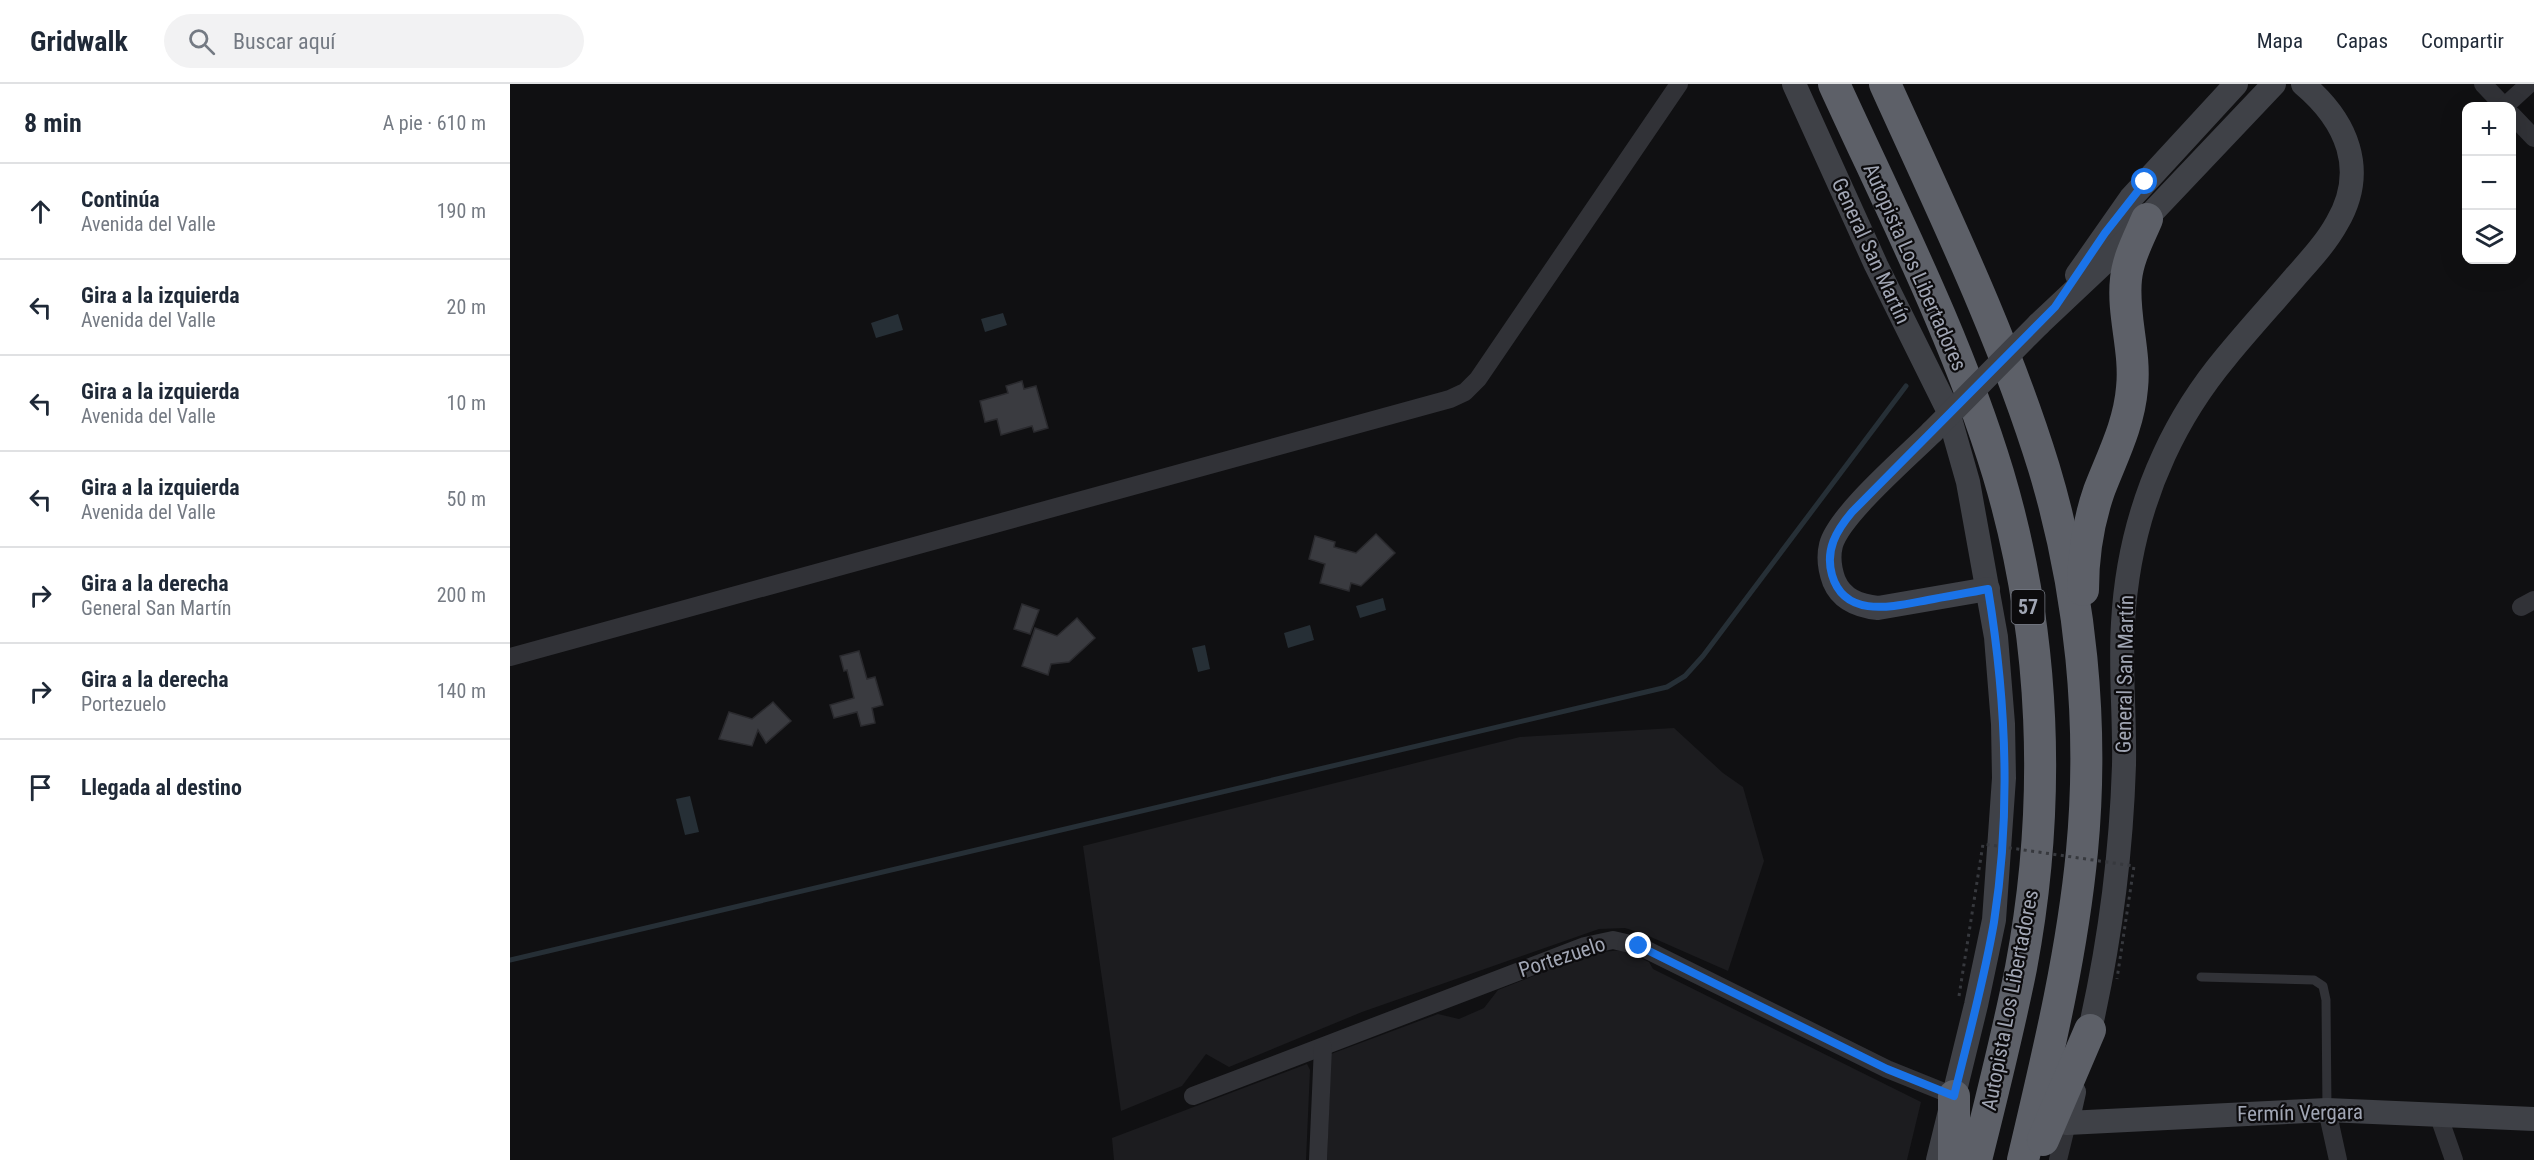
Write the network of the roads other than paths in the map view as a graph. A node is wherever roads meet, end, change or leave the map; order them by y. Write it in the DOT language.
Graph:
graph roads {
  1 [pos="1679,84"];
  2 [pos="1794,84"];
  3 [pos="1834,84"];
  4 [pos="1885,84"];
  5 [pos="2236,84"];
  6 [pos="2274,84"];
  7 [pos="2303,84"];
  8 [pos="2483,84"];
  9 [pos="2528,87"];
  10 [pos="2500,102"];
  11 [pos="2509,102"];
  12 [pos="2516,120"];
  13 [pos="2534,138"];
  14 [pos="2147,219"];
  15 [pos="2047,315"];
  16 [pos="1988,589"];
  17 [pos="510,657"];
  18 [pos="2084,687"];
  19 [pos="2201,977"];
  20 [pos="2090,1030"];
  21 [pos="1323,1047"];
  22 [pos="1193,1096"];
  23 [pos="1954,1096"];
  24 [pos="2327,1110"];
  25 [pos="2438,1114"];
  26 [pos="2534,1119"];
  27 [pos="2067,1123"];
  28 [pos="1318,1160"];
  29 [pos="1938,1160"];
  30 [pos="1954,1160"];
  31 [pos="1976,1160"];
  32 [pos="2022,1160"];
  33 [pos="2034,1160"];
  34 [pos="2058,1160"];
  35 [pos="2338,1160"];
  36 [pos="2454,1160"];
  1 -- 17 [label="street"];
  2 -- 16 [label="street, General San Martín"];
  3 -- 31 [label="highway, Autopista Los Libertadores / 57"];
  4 -- 18 [label="highway, 57"];
  5 -- 15 [label="street"];
  6 -- 14 [label="street"];
  7 -- 20 [label="street, General San Martín"];
  8 -- 10 [label="street"];
  9 -- 11 [label="street"];
  12 -- 13 [label="street"];
  14 -- 15 [label="street"];
  14 -- 18 [label="highway"];
  15 -- 16 [label="street, bridge"];
  16 -- 23 [label="street, General San Martín"];
  18 -- 32 [label="highway, 57"];
  19 -- 24 [label="lane"];
  20 -- 27 [label="street, General San Martín"];
  20 -- 33 [label="highway"];
  21 -- 22 [label="street, Portezuelo"];
  21 -- 23 [label="street, Portezuelo"];
  21 -- 28 [label="street"];
  23 -- 29 [label="street, General San Martín"];
  23 -- 30 [label="highway"];
  24 -- 25 [label="street, Fermín Vergara"];
  24 -- 27 [label="street, Fermín Vergara"];
  24 -- 35 [label="street"];
  25 -- 26 [label="street, Fermín Vergara"];
  25 -- 36 [label="street"];
  27 -- 34 [label="street, General San Martín"];
}
